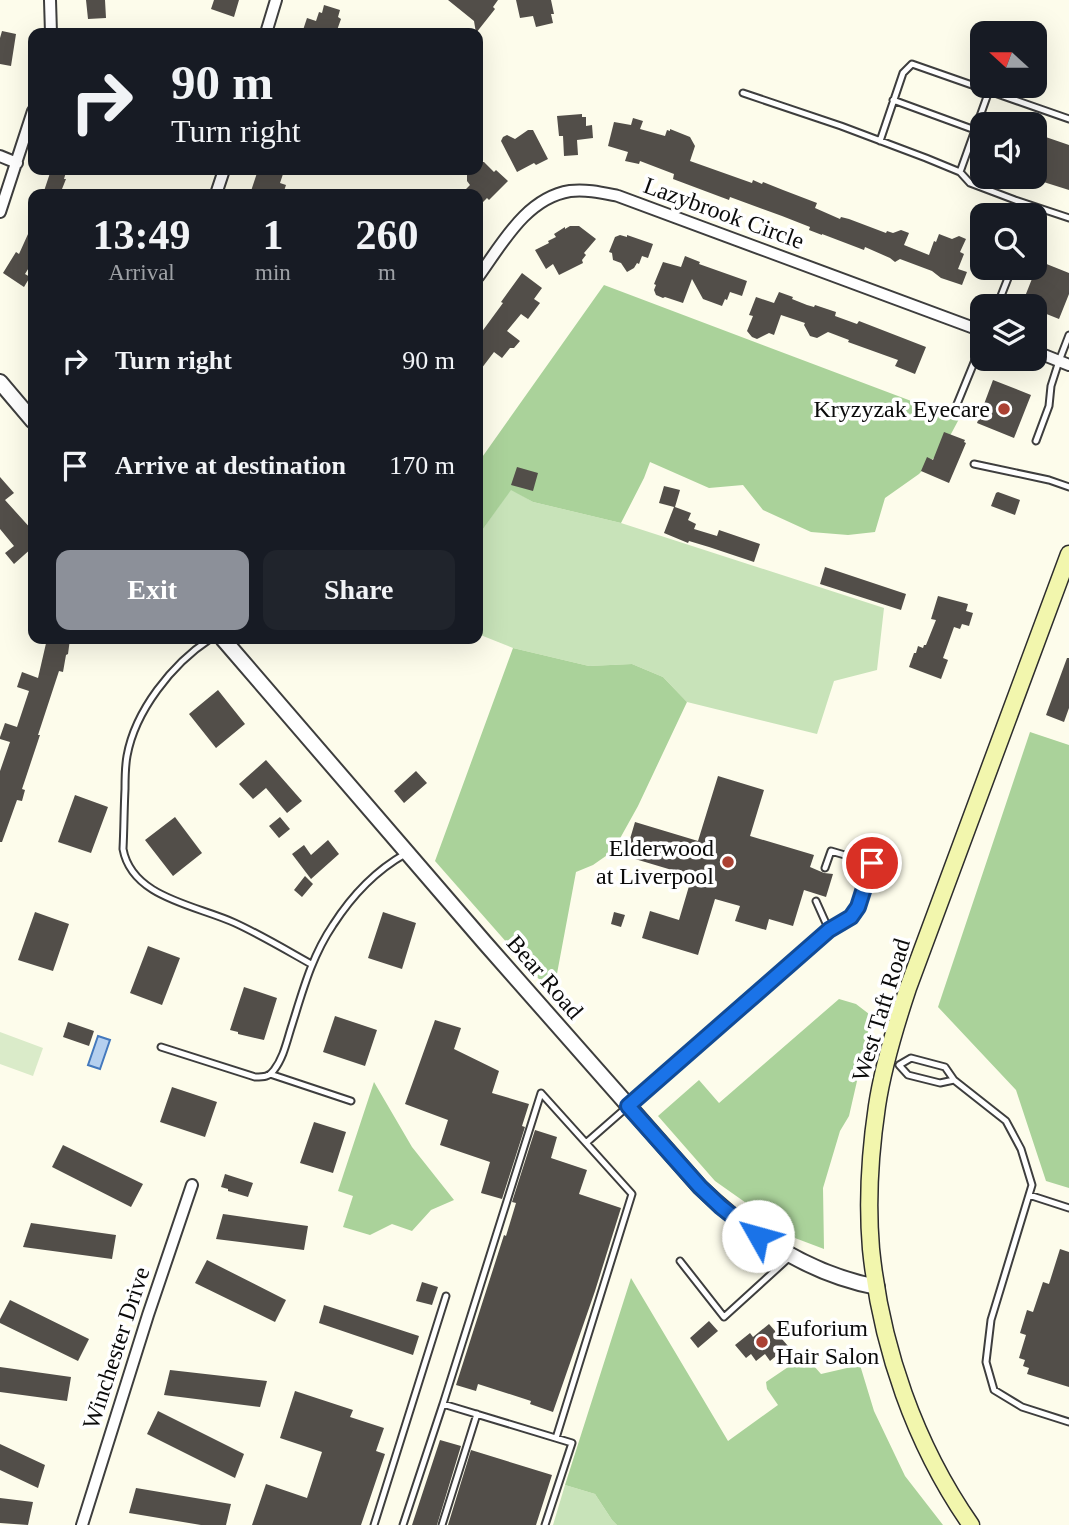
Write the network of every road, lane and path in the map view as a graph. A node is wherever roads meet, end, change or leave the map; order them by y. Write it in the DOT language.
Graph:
graph roads {
  1 [pos="50,0"];
  2 [pos="276,0"];
  3 [pos="51,28"];
  4 [pos="268,28"];
  5 [pos="970,84"];
  6 [pos="743,93"];
  7 [pos="1009,98"];
  8 [pos="893,100"];
  9 [pos="1069,119"];
  10 [pos="28,127"];
  11 [pos="970,128"];
  12 [pos="880,141"];
  13 [pos="970,144"];
  14 [pos="0,156"];
  15 [pos="17,163"];
  16 [pos="960,172"];
  17 [pos="0,212"];
  18 [pos="1069,218"];
  19 [pos="483,270"];
  20 [pos="970,327"];
  21 [pos="1069,335"];
  22 [pos="1047,356"];
  23 [pos="1064,363"];
  24 [pos="971,371"];
  25 [pos="0,382"];
  26 [pos="955,409"];
  27 [pos="28,415"];
  28 [pos="1036,441"];
  29 [pos="974,464"];
  30 [pos="1069,487"];
  31 [pos="1069,554"];
  32 [pos="202,644"];
  33 [pos="227,644"];
  34 [pos="408,852"];
  35 [pos="825,868"];
  36 [pos="816,901"];
  37 [pos="829,930"];
  38 [pos="311,964"];
  39 [pos="161,1047"];
  40 [pos="893,1063"];
  41 [pos="270,1074"];
  42 [pos="954,1080"];
  43 [pos="351,1101"];
  44 [pos="628,1106"];
  45 [pos="586,1143"];
  46 [pos="192,1185"];
  47 [pos="1029,1195"];
  48 [pos="1069,1208"];
  49 [pos="791,1256"];
  50 [pos="680,1261"];
  51 [pos="877,1287"];
  52 [pos="446,1296"];
  53 [pos="443,1404"];
  54 [pos="477,1414"];
  55 [pos="1069,1422"];
  56 [pos="556,1438"];
  57 [pos="82,1525"];
  58 [pos="374,1525"];
  59 [pos="403,1525"];
  60 [pos="442,1525"];
  61 [pos="545,1525"];
  62 [pos="971,1525"];
  1 -- 3 [label="street"];
  2 -- 4 [label="street"];
  5 -- 8 [label="lane"];
  6 -- 12 [label="lane"];
  7 -- 9 [label="lane"];
  8 -- 11 [label="lane"];
  8 -- 12 [label="lane"];
  10 -- 15 [label="street"];
  12 -- 16 [label="lane"];
  13 -- 16 [label="lane"];
  14 -- 15 [label="street"];
  15 -- 17 [label="street"];
  16 -- 18 [label="lane"];
  19 -- 20 [label="street, Lazybrook Circle"];
  21 -- 23 [label="lane"];
  22 -- 23 [label="street"];
  23 -- 28 [label="lane"];
  24 -- 26 [label="lane"];
  25 -- 27 [label="street"];
  29 -- 30 [label="lane"];
  31 -- 40 [label="main road, West Taft Road"];
  32 -- 38 [label="lane"];
  33 -- 34 [label="street, Bear Road"];
  34 -- 38 [label="lane"];
  34 -- 44 [label="street, Bear Road"];
  35 -- 37 [label="lane"];
  36 -- 37 [label="lane"];
  37 -- 44 [label="lane"];
  38 -- 41 [label="lane"];
  39 -- 41 [label="lane"];
  40 -- 42 [label="lane"];
  40 -- 42 [label="lane"];
  40 -- 51 [label="main road, West Taft Road"];
  41 -- 43 [label="lane"];
  42 -- 47 [label="lane"];
  44 -- 45 [label="lane"];
  44 -- 49 [label="street, Bear Road"];
  45 -- 53 [label="lane"];
  45 -- 56 [label="lane"];
  46 -- 57 [label="street, Winchester Drive"];
  47 -- 48 [label="lane"];
  47 -- 55 [label="lane"];
  49 -- 50 [label="lane"];
  49 -- 51 [label="street, Bear Road"];
  51 -- 62 [label="main road, West Taft Road"];
  52 -- 58 [label="lane"];
  53 -- 54 [label="lane"];
  53 -- 59 [label="lane"];
  54 -- 56 [label="lane"];
  54 -- 60 [label="lane"];
  56 -- 61 [label="lane"];
}
